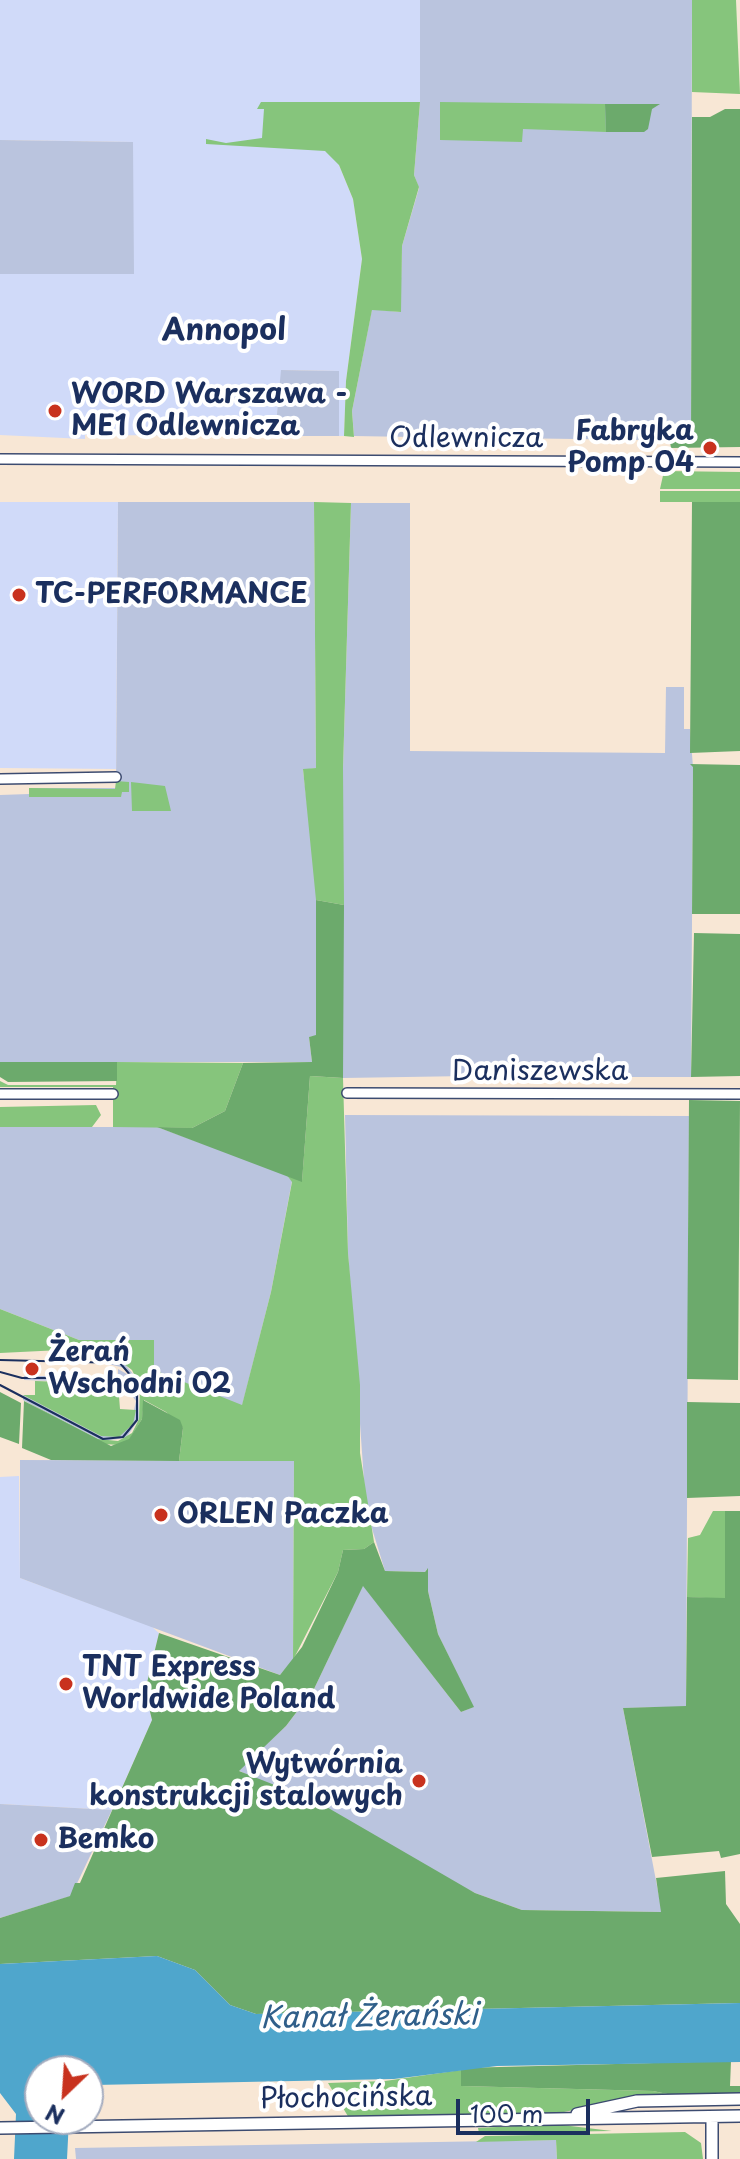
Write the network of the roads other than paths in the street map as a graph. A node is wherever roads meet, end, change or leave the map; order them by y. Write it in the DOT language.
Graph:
graph roads {
  1 [pos="0,459"];
  2 [pos="740,462"];
  3 [pos="116,777"];
  4 [pos="0,779"];
  5 [pos="347,1093"];
  6 [pos="0,1094"];
  7 [pos="113,1094"];
  8 [pos="738,1095"];
  9 [pos="740,2099"];
  10 [pos="740,2116"];
  11 [pos="712,2117"];
  12 [pos="557,2119"];
  13 [pos="0,2128"];
  14 [pos="712,2159"];
  1 -- 2 [label="street, Odlewnicza"];
  3 -- 4 [label="street"];
  5 -- 8 [label="street, Daniszewska"];
  6 -- 7 [label="street"];
  9 -- 12 [label="main road"];
  10 -- 11 [label="main road, Płochocińska"];
  11 -- 12 [label="main road, Płochocińska"];
  11 -- 14 [label="main road"];
  12 -- 13 [label="main road, Płochocińska"];
}
